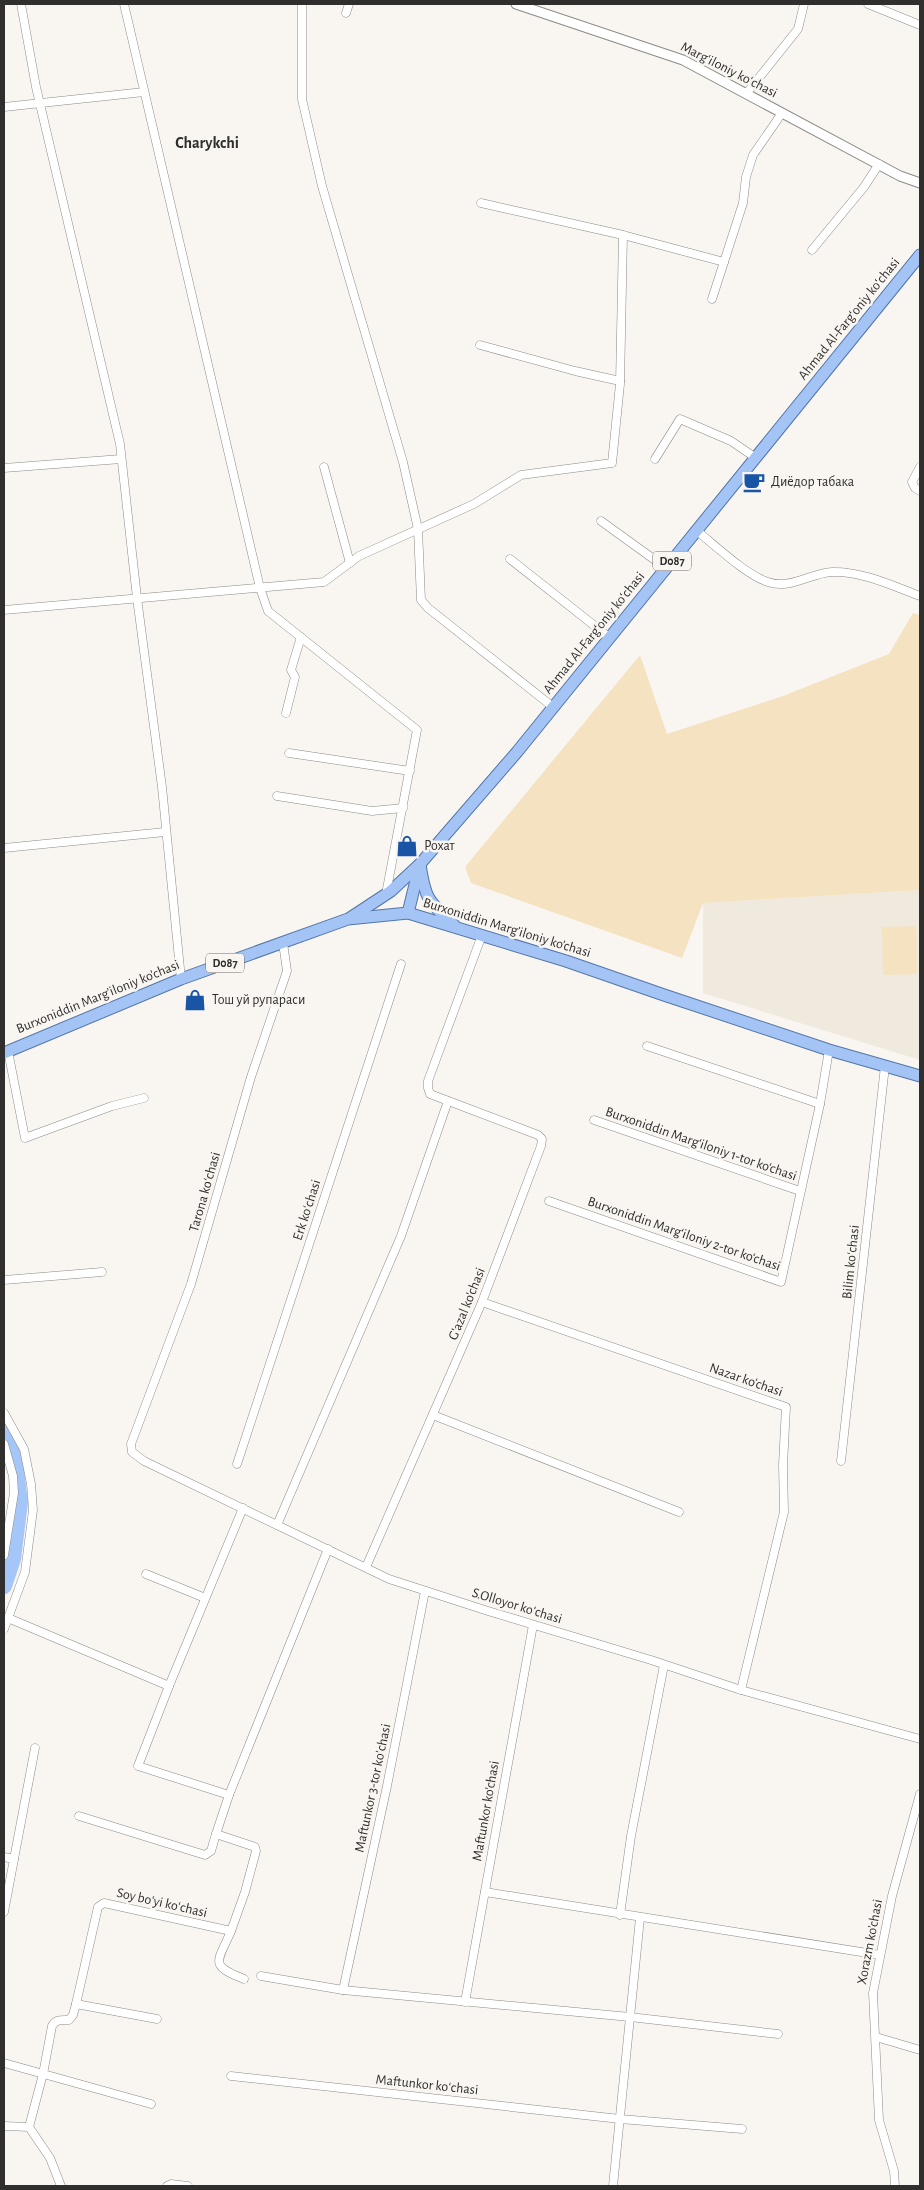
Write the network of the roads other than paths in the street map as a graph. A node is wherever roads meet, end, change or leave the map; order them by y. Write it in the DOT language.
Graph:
graph roads {
  1 [pos="21,4"];
  2 [pos="124,4"];
  3 [pos="302,4"];
  4 [pos="349,4"];
  5 [pos="516,4"];
  6 [pos="804,4"];
  7 [pos="868,4"];
  8 [pos="346,13"];
  9 [pos="920,25"];
  10 [pos="144,92"];
  11 [pos="746,94"];
  12 [pos="40,104"];
  13 [pos="4,107"];
  14 [pos="782,113"];
  15 [pos="879,164"];
  16 [pos="920,183"];
  17 [pos="481,203"];
  18 [pos="623,235"];
  19 [pos="812,250"];
  20 [pos="920,255"];
  21 [pos="724,262"];
  22 [pos="712,299"];
  23 [pos="480,344"];
  24 [pos="620,381"];
  25 [pos="756,458"];
  26 [pos="122,459"];
  27 [pos="655,459"];
  28 [pos="324,467"];
  29 [pos="920,467"];
  30 [pos="4,468"];
  31 [pos="920,491"];
  32 [pos="601,521"];
  33 [pos="418,529"];
  34 [pos="697,530"];
  35 [pos="510,559"];
  36 [pos="350,562"];
  37 [pos="666,568"];
  38 [pos="260,588"];
  39 [pos="920,596"];
  40 [pos="137,598"];
  41 [pos="4,610"];
  42 [pos="301,637"];
  43 [pos="610,638"];
  44 [pos="553,707"];
  45 [pos="286,713"];
  46 [pos="289,753"];
  47 [pos="410,771"];
  48 [pos="277,796"];
  49 [pos="403,808"];
  50 [pos="165,832"];
  51 [pos="4,848"];
  52 [pos="420,864"];
  53 [pos="386,894"];
  54 [pos="408,914"];
  55 [pos="348,919"];
  56 [pos="455,926"];
  57 [pos="482,935"];
  58 [pos="283,943"];
  59 [pos="401,964"];
  60 [pos="181,979"];
  61 [pos="647,1046"];
  62 [pos="829,1050"];
  63 [pos="6,1052"];
  64 [pos="885,1066"];
  65 [pos="920,1076"];
  66 [pos="144,1098"];
  67 [pos="448,1101"];
  68 [pos="820,1104"];
  69 [pos="594,1120"];
  70 [pos="800,1191"];
  71 [pos="549,1201"];
  72 [pos="102,1272"];
  73 [pos="4,1280"];
  74 [pos="482,1302"];
  75 [pos="4,1413"];
  76 [pos="434,1415"];
  77 [pos="4,1444"];
  78 [pos="131,1444"];
  79 [pos="841,1460"];
  80 [pos="237,1464"];
  81 [pos="243,1508"];
  82 [pos="679,1512"];
  83 [pos="277,1525"];
  84 [pos="328,1549"];
  85 [pos="4,1555"];
  86 [pos="366,1568"];
  87 [pos="146,1574"];
  88 [pos="425,1590"];
  89 [pos="205,1598"];
  90 [pos="8,1618"];
  91 [pos="533,1625"];
  92 [pos="4,1629"];
  93 [pos="664,1665"];
  94 [pos="169,1686"];
  95 [pos="741,1690"];
  96 [pos="920,1740"];
  97 [pos="35,1748"];
  98 [pos="920,1794"];
  99 [pos="229,1795"];
  100 [pos="78,1816"];
  101 [pos="216,1834"];
  102 [pos="4,1857"];
  103 [pos="14,1859"];
  104 [pos="485,1892"];
  105 [pos="4,1912"];
  106 [pos="620,1915"];
  107 [pos="640,1918"];
  108 [pos="231,1932"];
  109 [pos="880,1955"];
  110 [pos="261,1976"];
  111 [pos="244,1979"];
  112 [pos="343,1990"];
  113 [pos="465,2002"];
  114 [pos="76,2004"];
  115 [pos="630,2017"];
  116 [pos="157,2019"];
  117 [pos="778,2034"];
  118 [pos="876,2037"];
  119 [pos="920,2050"];
  120 [pos="4,2063"];
  121 [pos="43,2074"];
  122 [pos="231,2076"];
  123 [pos="150,2104"];
  124 [pos="620,2119"];
  125 [pos="4,2126"];
  126 [pos="29,2127"];
  127 [pos="742,2129"];
  128 [pos="61,2186"];
  129 [pos="167,2186"];
  130 [pos="188,2186"];
  131 [pos="613,2186"];
  132 [pos="896,2186"];
  1 -- 12 [label="street"];
  2 -- 10 [label="street"];
  3 -- 33 [label="street"];
  4 -- 8 [label="street"];
  5 -- 11 [label="street, Margʻiloniy koʻchasi"];
  6 -- 11 [label="street"];
  7 -- 9 [label="street"];
  10 -- 12 [label="street"];
  10 -- 38 [label="street"];
  11 -- 14 [label="street, Margʻiloniy koʻchasi"];
  12 -- 13 [label="street"];
  12 -- 26 [label="street"];
  14 -- 15 [label="street, Margʻiloniy koʻchasi"];
  14 -- 21 [label="street"];
  15 -- 16 [label="street, Margʻiloniy koʻchasi"];
  15 -- 19 [label="street"];
  17 -- 18 [label="street"];
  18 -- 21 [label="street"];
  18 -- 24 [label="street"];
  20 -- 25 [label="main road, Ahmad Al-Fargʻoniy koʻchasi / D087"];
  21 -- 22 [label="street"];
  23 -- 24 [label="street"];
  24 -- 33 [label="street"];
  25 -- 27 [label="street"];
  25 -- 34 [label="main road, Ahmad Al-Fargʻoniy koʻchasi / D087"];
  26 -- 30 [label="street"];
  26 -- 40 [label="street"];
  28 -- 36 [label="street"];
  29 -- 31 [label="street"];
  32 -- 37 [label="street"];
  33 -- 36 [label="street"];
  33 -- 44 [label="street"];
  34 -- 37 [label="main road, Ahmad Al-Fargʻoniy koʻchasi / D087"];
  34 -- 39 [label="street"];
  35 -- 43 [label="street"];
  36 -- 38 [label="street"];
  37 -- 43 [label="main road, Ahmad Al-Fargʻoniy koʻchasi / D087"];
  38 -- 40 [label="street"];
  38 -- 42 [label="street"];
  40 -- 41 [label="street"];
  40 -- 50 [label="street"];
  42 -- 45 [label="street"];
  42 -- 47 [label="street"];
  43 -- 44 [label="main road, Ahmad Al-Fargʻoniy koʻchasi / D087"];
  44 -- 52 [label="main road, Ahmad Al-Fargʻoniy koʻchasi / D087"];
  46 -- 47 [label="street"];
  47 -- 49 [label="street"];
  48 -- 49 [label="street"];
  49 -- 53 [label="street"];
  50 -- 51 [label="street"];
  50 -- 60 [label="street"];
  52 -- 53 [label="main road, D087"];
  52 -- 54 [label="main road, D087"];
  52 -- 56 [label="main road"];
  53 -- 55 [label="main road, D087"];
  54 -- 55 [label="main road, Burxoniddin Marg’iloniy ko’chasi / D087"];
  54 -- 56 [label="main road, Burxoniddin Marg’iloniy ko’chasi / D087"];
  55 -- 58 [label="main road, Burxoniddin Marg’iloniy ko’chasi / D087"];
  56 -- 57 [label="main road, Burxoniddin Marg’iloniy ko’chasi"];
  57 -- 62 [label="main road, Burxoniddin Marg’iloniy ko’chasi"];
  57 -- 67 [label="street, G'azal ko'chasi"];
  58 -- 60 [label="main road, Burxoniddin Marg’iloniy ko’chasi / D087"];
  58 -- 78 [label="street, Tarona koʻchasi"];
  59 -- 80 [label="street, Erk koʻchasi"];
  60 -- 63 [label="main road, Burxoniddin Marg’iloniy ko’chasi / D087"];
  61 -- 68 [label="street"];
  62 -- 64 [label="main road, Burxoniddin Marg’iloniy ko’chasi"];
  62 -- 68 [label="street"];
  63 -- 66 [label="street"];
  64 -- 65 [label="main road, Burxoniddin Marg’iloniy ko’chasi"];
  64 -- 79 [label="street, Bilim koʻchasi"];
  67 -- 74 [label="street, G'azal ko'chasi"];
  67 -- 83 [label="street"];
  68 -- 70 [label="street"];
  69 -- 70 [label="street, Burxoniddin Marg‘iloniy 1-tor ko‘chasi"];
  70 -- 71 [label="street, Burxoniddin Marg‘iloniy 2-tor ko‘chasi"];
  72 -- 73 [label="street"];
  74 -- 76 [label="street, G'azal ko'chasi"];
  74 -- 95 [label="street, Nazar ko'chasi"];
  75 -- 90 [label="street"];
  76 -- 82 [label="street"];
  76 -- 86 [label="street, G'azal ko'chasi"];
  77 -- 85 [label="street"];
  78 -- 81 [label="street, S.Olloyor koʻchasi"];
  81 -- 83 [label="street, S.Olloyor koʻchasi"];
  81 -- 89 [label="street"];
  83 -- 84 [label="street, S.Olloyor koʻchasi"];
  84 -- 86 [label="street, S.Olloyor koʻchasi"];
  84 -- 99 [label="street"];
  86 -- 88 [label="street, S.Olloyor koʻchasi"];
  87 -- 89 [label="street"];
  88 -- 91 [label="street, S.Olloyor koʻchasi"];
  88 -- 112 [label="street, Maftunkor 3-tor koʼchasi"];
  89 -- 94 [label="street"];
  90 -- 92 [label="street"];
  90 -- 94 [label="street"];
  91 -- 93 [label="street, S.Olloyor koʻchasi"];
  91 -- 104 [label="street, Maftunkor ko'chasi"];
  93 -- 95 [label="street, S.Olloyor koʻchasi"];
  93 -- 106 [label="street"];
  94 -- 99 [label="street"];
  95 -- 96 [label="street, S.Olloyor koʻchasi"];
  97 -- 103 [label="street"];
  98 -- 109 [label="street, Xorazm ko'chasi"];
  99 -- 101 [label="street"];
  100 -- 101 [label="street"];
  101 -- 108 [label="street"];
  102 -- 103 [label="street"];
  103 -- 105 [label="street"];
  104 -- 106 [label="street"];
  104 -- 113 [label="street, Maftunkor ko'chasi"];
  106 -- 107 [label="street"];
  107 -- 109 [label="street"];
  107 -- 115 [label="street"];
  108 -- 111 [label="street"];
  108 -- 114 [label="street, Soy boʻyi koʻchasi"];
  109 -- 118 [label="street, Xorazm ko'chasi"];
  110 -- 112 [label="street"];
  112 -- 113 [label="street"];
  113 -- 115 [label="street"];
  114 -- 116 [label="street"];
  114 -- 121 [label="street, Soy boʻyi koʻchasi"];
  115 -- 117 [label="street"];
  115 -- 124 [label="street"];
  118 -- 119 [label="street"];
  118 -- 132 [label="street, Xorazm ko'chasi"];
  120 -- 121 [label="street"];
  121 -- 123 [label="street"];
  121 -- 126 [label="street, Soy boʻyi koʻchasi"];
  122 -- 124 [label="street, Maftunkor koʻchasi"];
  124 -- 127 [label="street, Maftunkor koʻchasi"];
  124 -- 131 [label="street"];
  125 -- 126 [label="street"];
  126 -- 128 [label="street"];
  129 -- 130 [label="street"];
}
